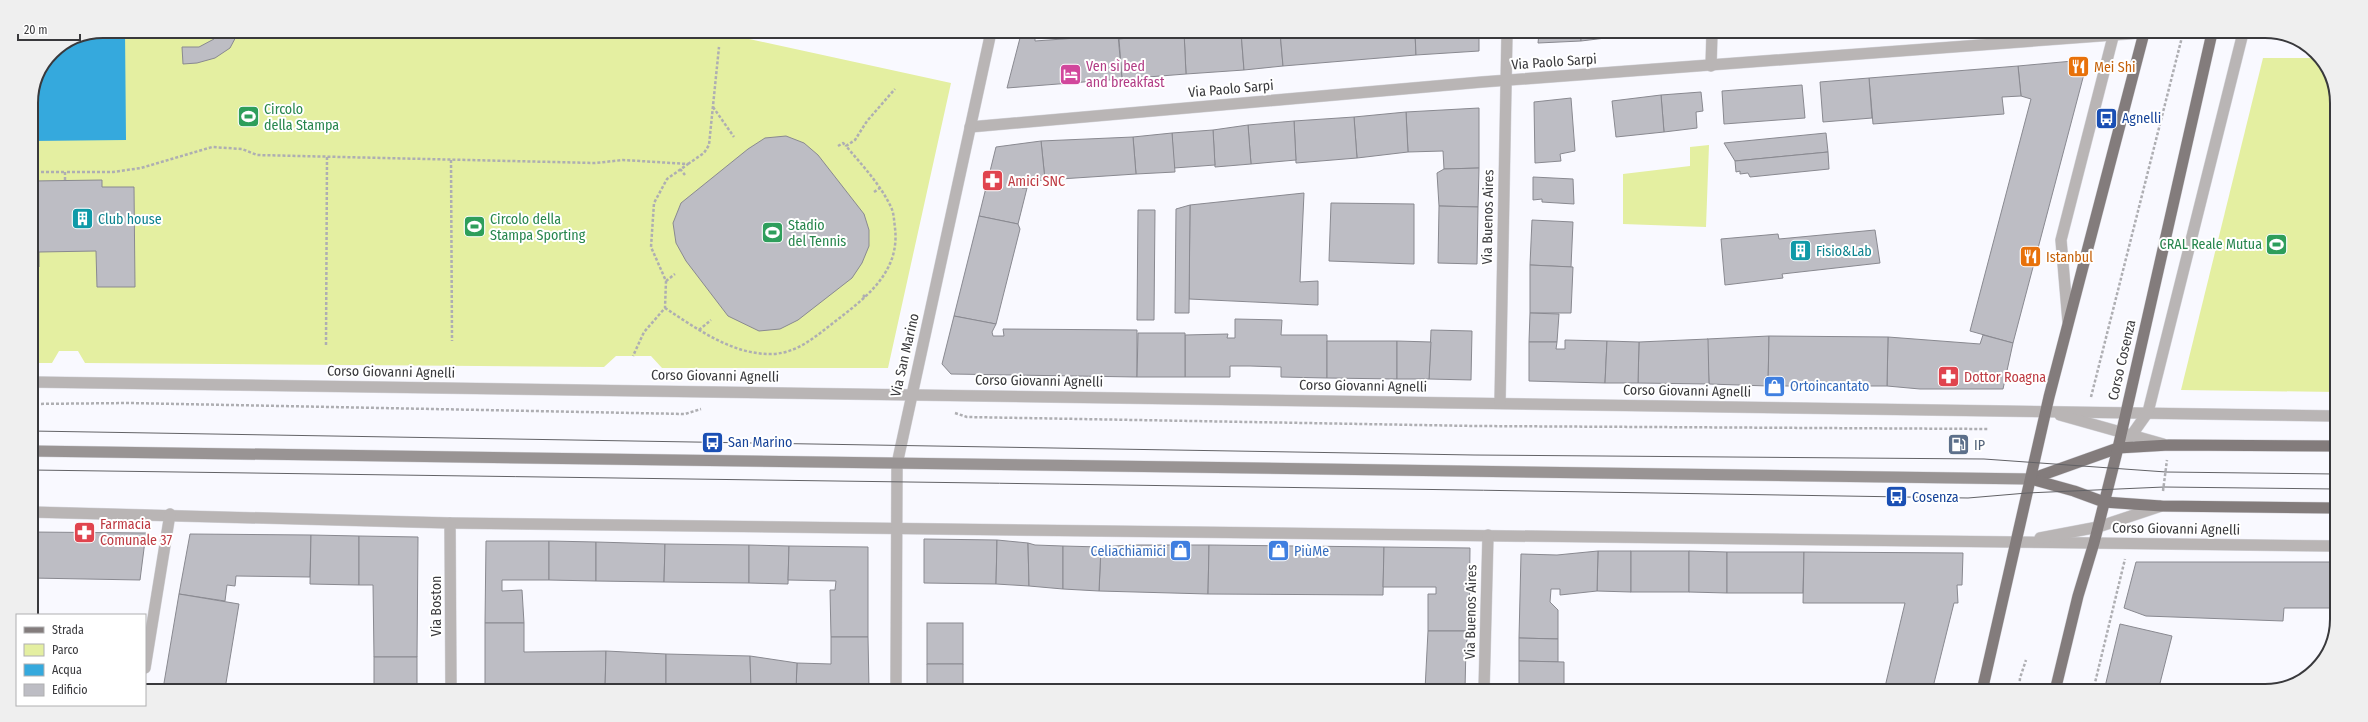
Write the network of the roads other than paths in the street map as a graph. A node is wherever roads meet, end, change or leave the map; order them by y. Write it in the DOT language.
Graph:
graph roads {
  1 [pos="990,38"];
  2 [pos="1507,38"];
  3 [pos="1712,38"];
  4 [pos="2064,38"];
  5 [pos="2113,38"];
  6 [pos="2143,38"];
  7 [pos="2211,38"];
  8 [pos="2242,38"];
  9 [pos="1711,66"];
  10 [pos="1506,81"];
  11 [pos="970,127"];
  12 [pos="2068,324"];
  13 [pos="38,382"];
  14 [pos="911,394"];
  15 [pos="1500,402"];
  16 [pos="2046,411"];
  17 [pos="2125,412"];
  18 [pos="2148,412"];
  19 [pos="2330,416"];
  20 [pos="2120,433"];
  21 [pos="2131,436"];
  22 [pos="2169,445"];
  23 [pos="2330,446"];
  24 [pos="2118,448"];
  25 [pos="38,451"];
  26 [pos="897,464"];
  27 [pos="2031,479"];
  28 [pos="2104,502"];
  29 [pos="2160,506"];
  30 [pos="2330,508"];
  31 [pos="38,512"];
  32 [pos="170,514"];
  33 [pos="450,523"];
  34 [pos="2098,526"];
  35 [pos="896,528"];
  36 [pos="1488,536"];
  37 [pos="2016,543"];
  38 [pos="2094,543"];
  39 [pos="2330,546"];
  40 [pos="146,662"];
  41 [pos="451,684"];
  42 [pos="896,684"];
  43 [pos="1484,684"];
  44 [pos="1984,684"];
  45 [pos="2057,684"];
  1 -- 11 [label="street, Via San Marino"];
  2 -- 10 [label="street, Via Buenos Aires"];
  3 -- 9 [label="street"];
  4 -- 9 [label="street, Via Paolo Sarpi"];
  5 -- 12 [label="street"];
  6 -- 12 [label="main road"];
  7 -- 17 [label="main road, Corso Cosenza"];
  8 -- 18 [label="street"];
  9 -- 10 [label="street, Via Paolo Sarpi"];
  10 -- 11 [label="street, Via Paolo Sarpi"];
  10 -- 15 [label="street, Via Buenos Aires"];
  11 -- 14 [label="street, Via San Marino"];
  12 -- 16 [label="main road"];
  13 -- 14 [label="street, Corso Giovanni Agnelli"];
  14 -- 15 [label="street, Corso Giovanni Agnelli"];
  14 -- 26 [label="street, Via San Marino"];
  15 -- 16 [label="street, Corso Giovanni Agnelli"];
  16 -- 17 [label="street, Corso Giovanni Agnelli"];
  16 -- 20 [label="street, Corso Giovanni Agnelli"];
  16 -- 27 [label="main road"];
  17 -- 18 [label="street, Corso Giovanni Agnelli"];
  17 -- 20 [label="main road, Corso Cosenza"];
  18 -- 19 [label="street, Corso Giovanni Agnelli"];
  18 -- 21 [label="street"];
  20 -- 21 [label="street, Corso Giovanni Agnelli"];
  20 -- 24 [label="main road, Corso Cosenza"];
  21 -- 22 [label="street, Corso Giovanni Agnelli"];
  21 -- 24 [label="street"];
  22 -- 23 [label="main road, Corso Giovanni Agnelli"];
  22 -- 24 [label="main road, Corso Giovanni Agnelli"];
  24 -- 27 [label="main road, Corso Giovanni Agnelli"];
  24 -- 28 [label="main road, Corso Cosenza"];
  25 -- 26 [label="main road, Corso Giovanni Agnelli"];
  26 -- 27 [label="main road, Corso Giovanni Agnelli"];
  26 -- 35 [label="street, Via San Marino"];
  27 -- 28 [label="main road, Corso Giovanni Agnelli"];
  27 -- 37 [label="main road"];
  28 -- 29 [label="main road, Corso Giovanni Agnelli"];
  28 -- 34 [label="main road, Corso Cosenza"];
  29 -- 30 [label="main road, Corso Giovanni Agnelli"];
  29 -- 34 [label="street, Corso Giovanni Agnelli"];
  31 -- 32 [label="street, Corso Giovanni Agnelli"];
  32 -- 33 [label="street, Corso Giovanni Agnelli"];
  32 -- 40 [label="street"];
  33 -- 35 [label="street, Corso Giovanni Agnelli"];
  33 -- 41 [label="street, Via Boston"];
  34 -- 37 [label="street, Corso Giovanni Agnelli"];
  34 -- 38 [label="main road, Corso Cosenza"];
  35 -- 36 [label="street, Corso Giovanni Agnelli"];
  35 -- 42 [label="street, Via San Marino"];
  36 -- 37 [label="street, Corso Giovanni Agnelli"];
  36 -- 43 [label="street, Via Buenos Aires"];
  37 -- 38 [label="street, Corso Giovanni Agnelli"];
  37 -- 44 [label="main road"];
  38 -- 39 [label="street, Corso Giovanni Agnelli"];
  38 -- 45 [label="main road, Corso Cosenza"];
}
